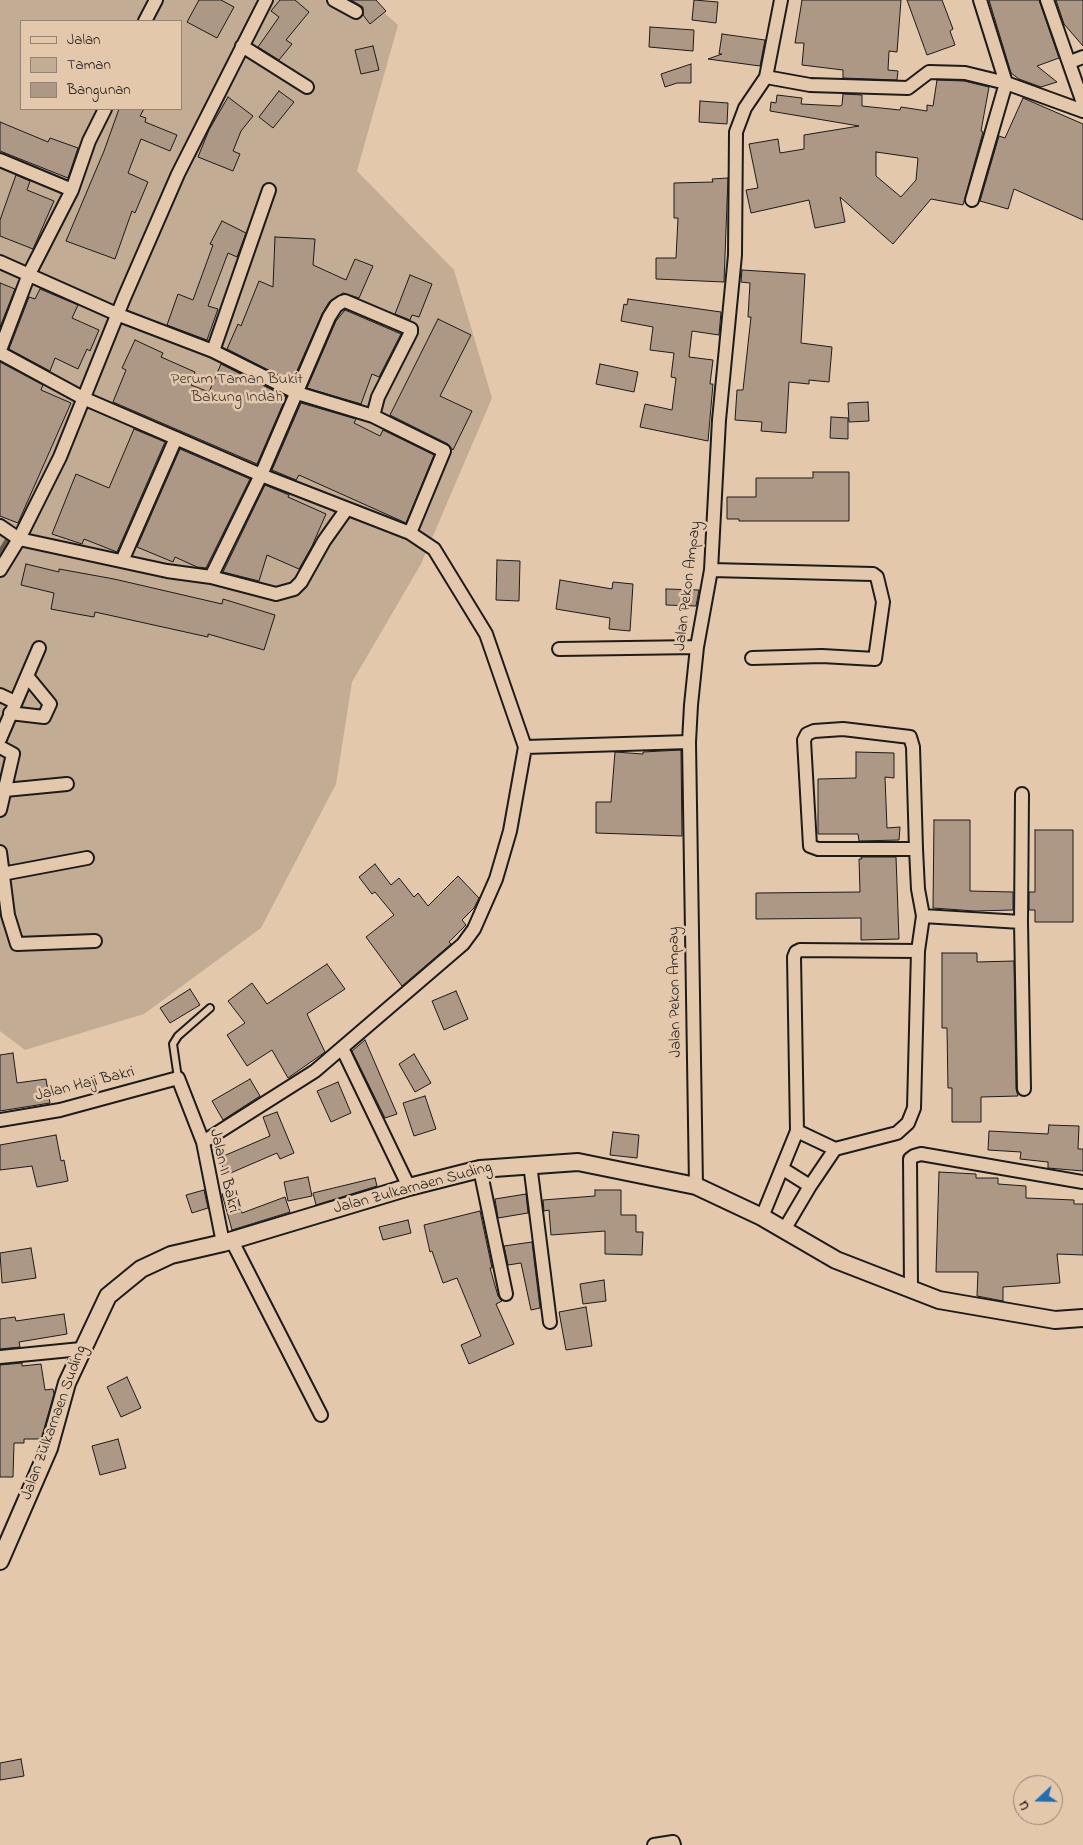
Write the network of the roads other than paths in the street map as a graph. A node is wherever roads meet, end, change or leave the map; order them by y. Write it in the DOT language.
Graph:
graph roads {
  1 [pos="156,0"];
  2 [pos="266,0"];
  3 [pos="334,0"];
  4 [pos="781,0"];
  5 [pos="980,0"];
  6 [pos="1047,0"];
  7 [pos="356,12"];
  8 [pos="146,20"];
  9 [pos="242,46"];
  10 [pos="1083,57"];
  11 [pos="1070,62"];
  12 [pos="766,77"];
  13 [pos="1006,83"];
  14 [pos="307,87"];
  15 [pos="1083,103"];
  16 [pos="104,110"];
  17 [pos="1083,111"];
  18 [pos="0,160"];
  19 [pos="72,190"];
  20 [pos="270,190"];
  21 [pos="972,200"];
  22 [pos="0,262"];
  23 [pos="29,274"];
  24 [pos="119,315"];
  25 [pos="0,351"];
  26 [pos="213,351"];
  27 [pos="297,393"];
  28 [pos="83,398"];
  29 [pos="373,416"];
  30 [pos="176,438"];
  31 [pos="261,475"];
  32 [pos="346,510"];
  33 [pos="0,526"];
  34 [pos="410,533"];
  35 [pos="19,539"];
  36 [pos="122,561"];
  37 [pos="0,570"];
  38 [pos="710,570"];
  39 [pos="211,577"];
  40 [pos="697,647"];
  41 [pos="39,648"];
  42 [pos="560,649"];
  43 [pos="752,658"];
  44 [pos="26,676"];
  45 [pos="0,695"];
  46 [pos="13,708"];
  47 [pos="0,739"];
  48 [pos="689,742"];
  49 [pos="0,747"];
  50 [pos="525,747"];
  51 [pos="67,784"];
  52 [pos="5,790"];
  53 [pos="1022,794"];
  54 [pos="0,810"];
  55 [pos="916,849"];
  56 [pos="0,852"];
  57 [pos="87,858"];
  58 [pos="2,874"];
  59 [pos="923,916"];
  60 [pos="1021,922"];
  61 [pos="95,941"];
  62 [pos="918,951"];
  63 [pos="210,1008"];
  64 [pos="342,1048"];
  65 [pos="178,1078"];
  66 [pos="1024,1089"];
  67 [pos="0,1120"];
  68 [pos="798,1132"];
  69 [pos="203,1142"];
  70 [pos="835,1149"];
  71 [pos="530,1164"];
  72 [pos="480,1169"];
  73 [pos="783,1169"];
  74 [pos="1083,1182"];
  75 [pos="696,1186"];
  76 [pos="810,1186"];
  77 [pos="409,1188"];
  78 [pos="762,1217"];
  79 [pos="784,1230"];
  80 [pos="228,1242"];
  81 [pos="911,1288"];
  82 [pos="506,1294"];
  83 [pos="1083,1318"];
  84 [pos="550,1322"];
  85 [pos="81,1350"];
  86 [pos="0,1357"];
  87 [pos="321,1416"];
  88 [pos="0,1561"];
  89 [pos="654,1845"];
  90 [pos="674,1845"];
  1 -- 8 [label="street"];
  2 -- 9 [label="street"];
  3 -- 7 [label="street"];
  4 -- 12 [label="street, Jalan Pekon Ampay"];
  5 -- 13 [label="street"];
  6 -- 11 [label="street"];
  9 -- 14 [label="street"];
  9 -- 24 [label="street"];
  10 -- 11 [label="street"];
  11 -- 15 [label="street"];
  12 -- 13 [label="street"];
  12 -- 38 [label="street, Jalan Pekon Ampay"];
  13 -- 17 [label="street"];
  13 -- 21 [label="street"];
  16 -- 19 [label="street"];
  18 -- 19 [label="street"];
  19 -- 23 [label="street"];
  20 -- 26 [label="street"];
  22 -- 23 [label="street"];
  23 -- 24 [label="street"];
  23 -- 25 [label="street"];
  24 -- 26 [label="street"];
  24 -- 28 [label="street"];
  25 -- 28 [label="street"];
  26 -- 27 [label="street"];
  27 -- 29 [label="street"];
  27 -- 29 [label="street"];
  27 -- 31 [label="street"];
  28 -- 30 [label="street"];
  28 -- 35 [label="street"];
  29 -- 34 [label="street"];
  30 -- 31 [label="street"];
  30 -- 36 [label="street"];
  31 -- 32 [label="street"];
  31 -- 39 [label="street"];
  32 -- 34 [label="street"];
  32 -- 39 [label="street"];
  33 -- 35 [label="street"];
  34 -- 50 [label="street"];
  35 -- 36 [label="street"];
  35 -- 37 [label="street"];
  36 -- 39 [label="street"];
  38 -- 40 [label="street, Jalan Pekon Ampay"];
  38 -- 43 [label="street"];
  40 -- 42 [label="street"];
  40 -- 48 [label="street, Jalan Pekon Ampay"];
  41 -- 44 [label="street"];
  44 -- 46 [label="street"];
  44 -- 46 [label="street"];
  45 -- 46 [label="street"];
  46 -- 47 [label="street"];
  48 -- 50 [label="street"];
  48 -- 75 [label="street, Jalan Pekon Ampay"];
  49 -- 52 [label="street"];
  50 -- 64 [label="street"];
  51 -- 52 [label="street"];
  52 -- 54 [label="street"];
  53 -- 60 [label="street"];
  55 -- 55 [label="street"];
  55 -- 59 [label="street"];
  56 -- 58 [label="street"];
  57 -- 58 [label="street"];
  58 -- 61 [label="street"];
  59 -- 60 [label="street"];
  59 -- 62 [label="street"];
  60 -- 66 [label="street"];
  62 -- 68 [label="street"];
  62 -- 70 [label="street"];
  63 -- 65 [label="lane"];
  64 -- 69 [label="street"];
  64 -- 77 [label="street"];
  65 -- 67 [label="street, Jalan Haji Bakri"];
  65 -- 69 [label="street, Jalan II Bakri"];
  68 -- 70 [label="street"];
  68 -- 73 [label="street"];
  69 -- 80 [label="street, Jalan II Bakri"];
  70 -- 76 [label="street"];
  71 -- 72 [label="street, Jalan Zulkarnaen Suding"];
  71 -- 75 [label="street, Jalan Zulkarnaen Suding"];
  71 -- 84 [label="street"];
  72 -- 77 [label="street, Jalan Zulkarnaen Suding"];
  72 -- 82 [label="street"];
  73 -- 76 [label="street"];
  73 -- 78 [label="street"];
  74 -- 81 [label="street"];
  75 -- 78 [label="street, Jalan Zulkarnaen Suding"];
  76 -- 79 [label="street"];
  77 -- 80 [label="street, Jalan Zulkarnaen Suding"];
  78 -- 79 [label="street, Jalan Zulkarnaen Suding"];
  79 -- 81 [label="street, Jalan Zulkarnaen Suding"];
  80 -- 85 [label="street, Jalan Zulkarnaen Suding"];
  80 -- 87 [label="street, Jalan II Bakri"];
  81 -- 83 [label="street, Jalan Zulkarnaen Suding"];
  85 -- 86 [label="street"];
  85 -- 88 [label="street, Jalan Zulkarnaen Suding"];
  89 -- 90 [label="street"];
}
